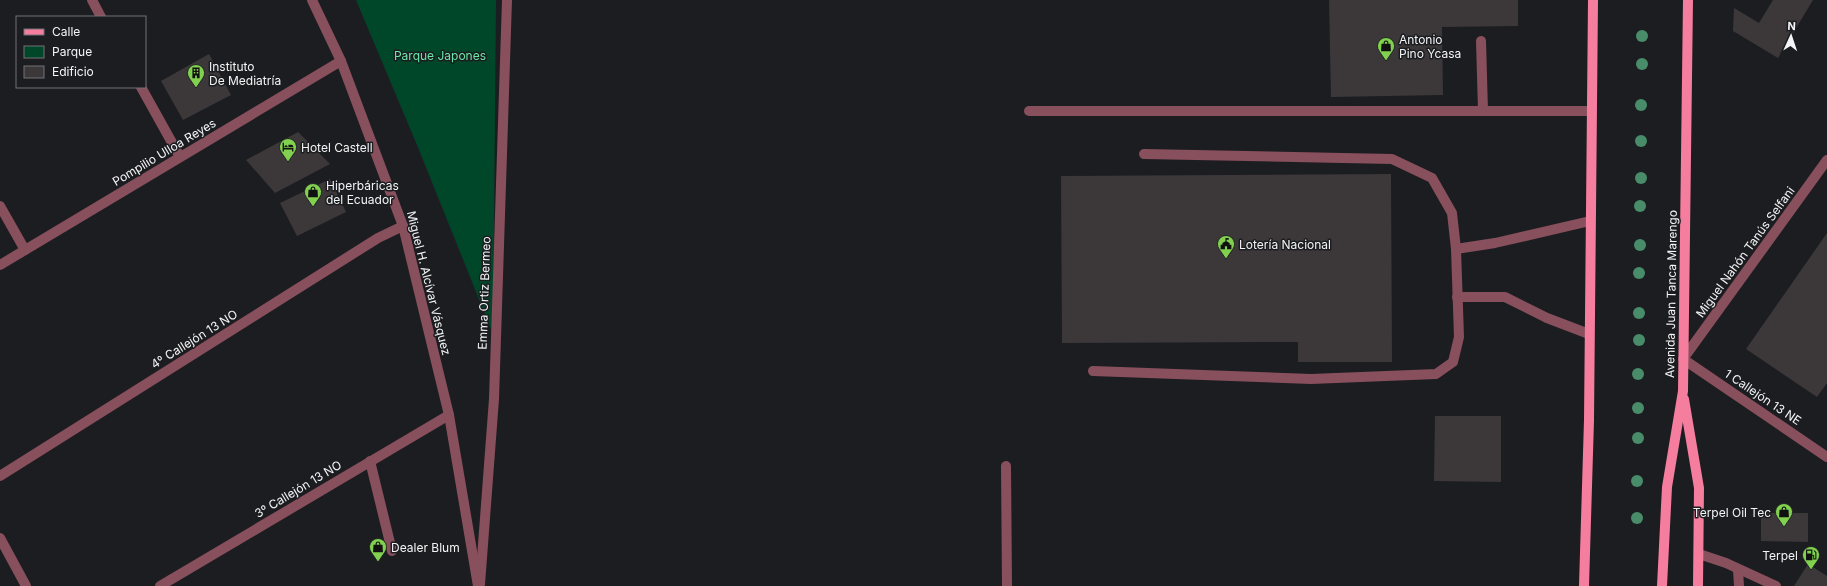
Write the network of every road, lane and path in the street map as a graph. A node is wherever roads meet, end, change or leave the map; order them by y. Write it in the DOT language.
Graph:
graph roads {
  1 [pos="92,0"];
  2 [pos="312,0"];
  3 [pos="508,0"];
  4 [pos="1593,0"];
  5 [pos="1688,0"];
  6 [pos="100,16"];
  7 [pos="1481,41"];
  8 [pos="341,61"];
  9 [pos="142,88"];
  10 [pos="1028,110"];
  11 [pos="1483,111"];
  12 [pos="1591,111"];
  13 [pos="1144,154"];
  14 [pos="180,157"];
  15 [pos="1827,160"];
  16 [pos="0,206"];
  17 [pos="1590,221"];
  18 [pos="404,226"];
  19 [pos="1456,249"];
  20 [pos="25,250"];
  21 [pos="0,265"];
  22 [pos="1457,297"];
  23 [pos="1589,334"];
  24 [pos="1683,359"];
  25 [pos="1093,371"];
  26 [pos="1683,391"];
  27 [pos="449,415"];
  28 [pos="1827,457"];
  29 [pos="370,461"];
  30 [pos="1006,466"];
  31 [pos="0,476"];
  32 [pos="0,538"];
  33 [pos="392,551"];
  34 [pos="1699,554"];
  35 [pos="1738,570"];
  36 [pos="26,586"];
  37 [pos="160,586"];
  38 [pos="479,586"];
  39 [pos="1007,586"];
  40 [pos="1584,586"];
  41 [pos="1662,586"];
  42 [pos="1698,586"];
  43 [pos="1739,586"];
  44 [pos="1776,586"];
  1 -- 6 [label="street"];
  2 -- 8 [label="street, Miguel H. Alcívar Vásquez"];
  3 -- 38 [label="street, Emma Ortiz Bermeo"];
  4 -- 12 [label="main road"];
  5 -- 24 [label="main road, Avenida Juan Tanca Marengo"];
  7 -- 11 [label="street"];
  8 -- 14 [label="street, Pompilio Ulloa Reyes"];
  8 -- 18 [label="street, Miguel H. Alcívar Vásquez"];
  9 -- 14 [label="street"];
  10 -- 11 [label="street"];
  11 -- 12 [label="street"];
  12 -- 17 [label="main road"];
  13 -- 19 [label="street"];
  14 -- 20 [label="street, Pompilio Ulloa Reyes"];
  15 -- 24 [label="street, Miguel Nahón Tanús Selfani"];
  16 -- 20 [label="street"];
  17 -- 19 [label="street"];
  17 -- 23 [label="main road"];
  18 -- 27 [label="street, Miguel H. Alcívar Vásquez"];
  18 -- 31 [label="street, 4º Callejón 13 NO"];
  19 -- 22 [label="street"];
  20 -- 21 [label="street, Pompilio Ulloa Reyes"];
  22 -- 23 [label="street"];
  22 -- 25 [label="street"];
  23 -- 40 [label="main road"];
  24 -- 26 [label="main road, Avenida Juan Tanca Marengo"];
  24 -- 28 [label="street, 1 Callejón 13 NE"];
  26 -- 34 [label="main road"];
  26 -- 41 [label="main road, Avenida Juan Tanca Marengo"];
  27 -- 29 [label="street, 3º Callejón 13 NO"];
  27 -- 38 [label="street, Miguel H. Alcívar Vásquez"];
  29 -- 33 [label="street"];
  29 -- 37 [label="street, 3º Callejón 13 NO"];
  30 -- 39 [label="street"];
  32 -- 36 [label="street"];
  34 -- 35 [label="street"];
  34 -- 42 [label="main road"];
  35 -- 43 [label="street"];
  35 -- 44 [label="street"];
}
